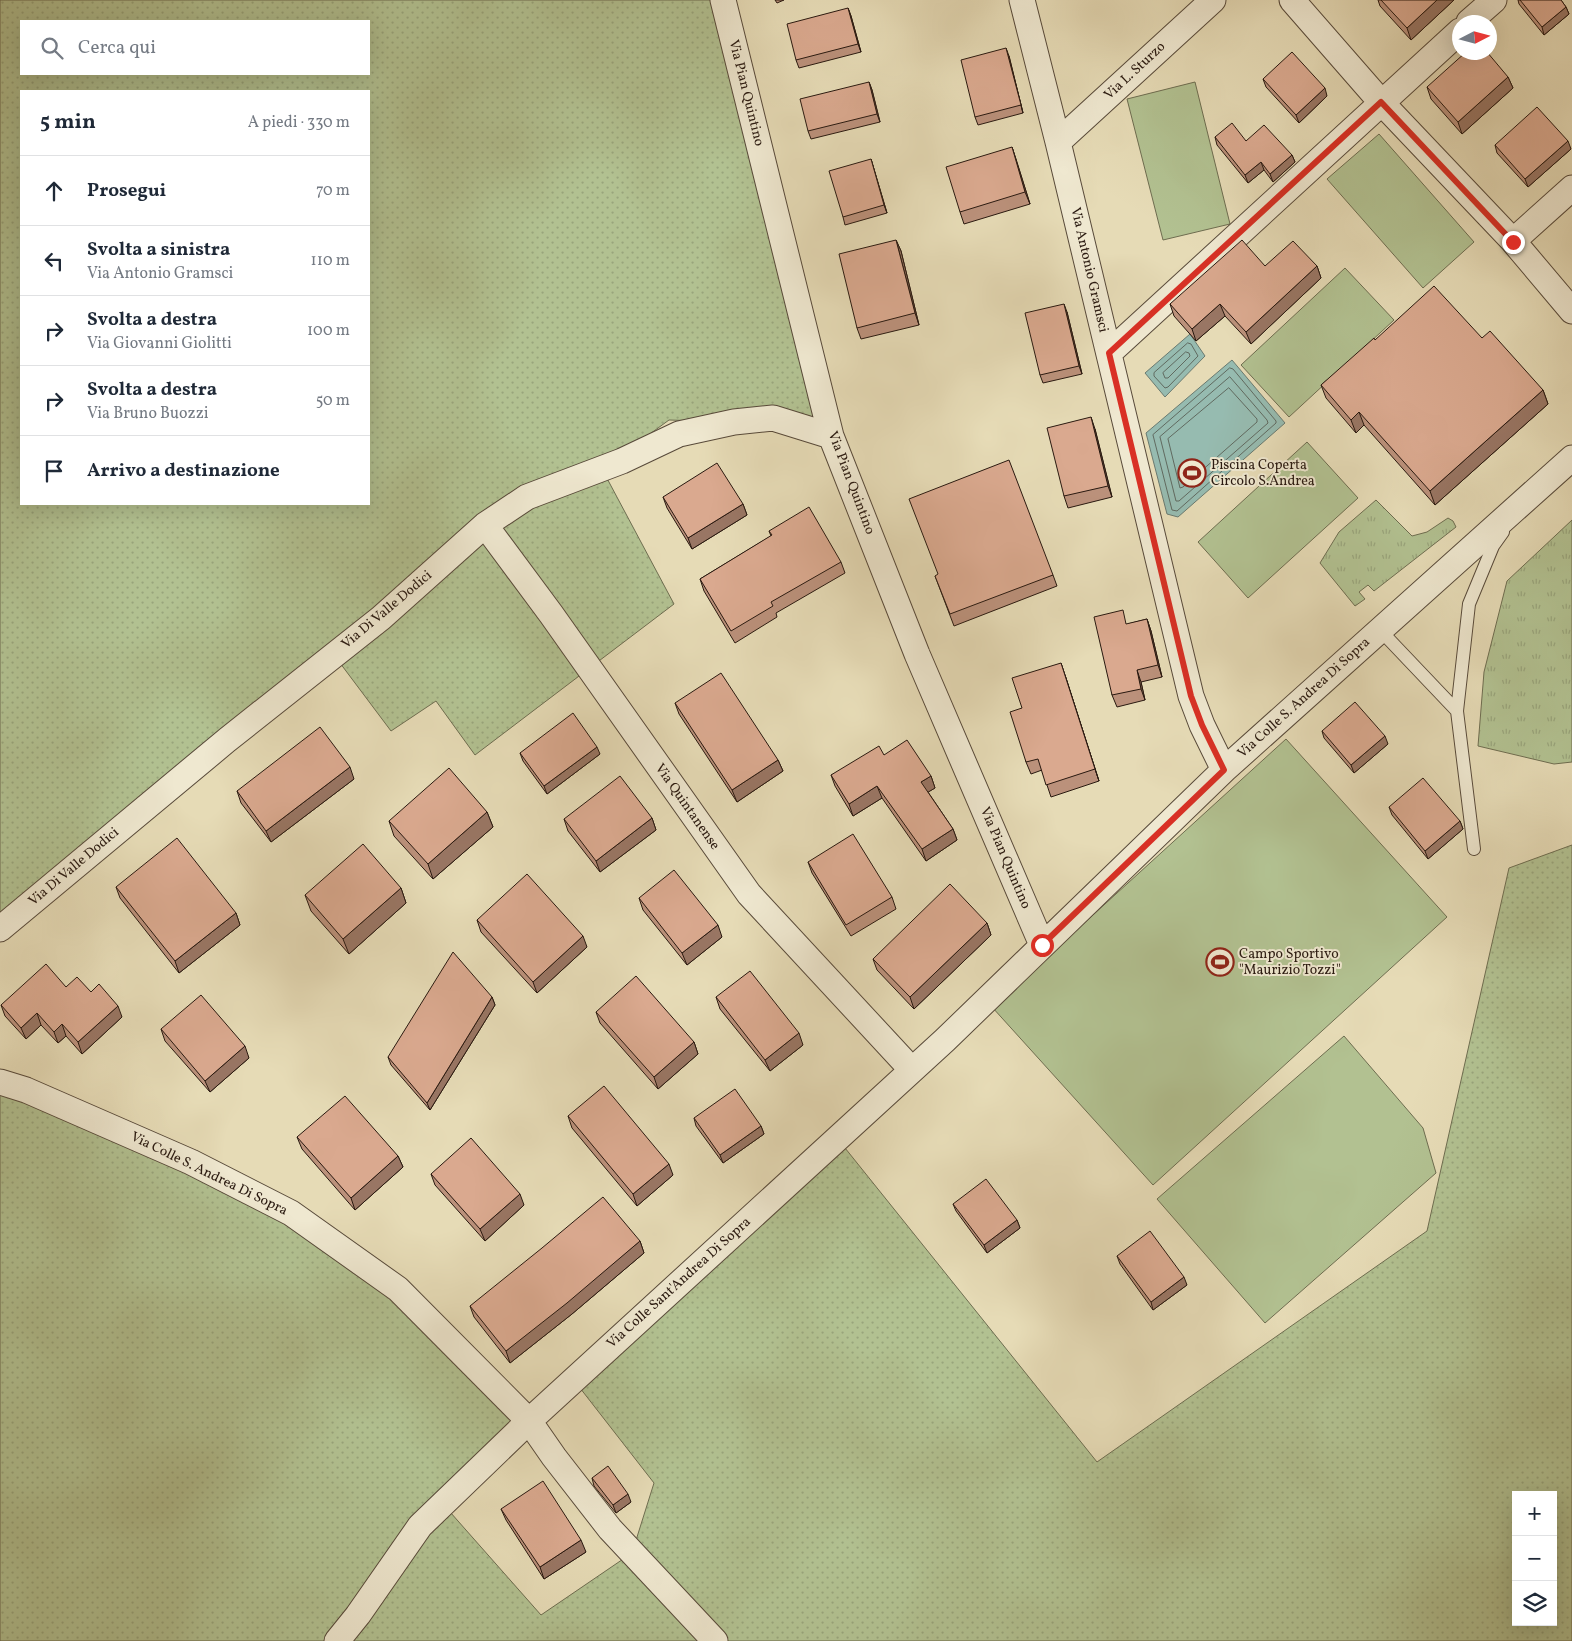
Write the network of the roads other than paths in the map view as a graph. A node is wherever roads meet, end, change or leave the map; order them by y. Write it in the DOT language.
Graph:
graph roads {
  1 [pos="723,0"];
  2 [pos="1022,0"];
  3 [pos="1213,0"];
  4 [pos="1292,0"];
  5 [pos="1494,0"];
  6 [pos="1477,15"];
  7 [pos="1452,38"];
  8 [pos="1381,102"];
  9 [pos="1058,142"];
  10 [pos="1572,188"];
  11 [pos="1513,242"];
  12 [pos="1572,311"];
  13 [pos="1109,353"];
  14 [pos="831,436"];
  15 [pos="1572,458"];
  16 [pos="1530,495"];
  17 [pos="485,525"];
  18 [pos="1380,630"];
  19 [pos="1457,711"];
  20 [pos="1224,770"];
  21 [pos="1474,849"];
  22 [pos="0,929"];
  23 [pos="1042,945"];
  24 [pos="912,1070"];
  25 [pos="0,1082"];
  26 [pos="529,1421"];
  27 [pos="337,1641"];
  28 [pos="715,1641"];
  1 -- 14 [label="street, Via Pian Quintino"];
  2 -- 9 [label="street, Via Antonio Gramsci"];
  3 -- 9 [label="street, Via L. Sturzo"];
  4 -- 8 [label="street"];
  5 -- 6 [label="street"];
  7 -- 8 [label="street"];
  8 -- 11 [label="street"];
  8 -- 13 [label="street"];
  9 -- 13 [label="street, Via Antonio Gramsci"];
  10 -- 11 [label="street"];
  11 -- 12 [label="street"];
  13 -- 20 [label="street, Via Antonio Gramsci"];
  14 -- 17 [label="street, Via Di Valle Dodici"];
  14 -- 23 [label="street, Via Pian Quintino"];
  15 -- 16 [label="street, Via Colle S. Andrea Di Sopra"];
  16 -- 18 [label="street, Via Colle S. Andrea Di Sopra"];
  16 -- 19 [label="lane"];
  17 -- 22 [label="street, Via Di Valle Dodici"];
  17 -- 24 [label="street, Via Quintanense"];
  18 -- 19 [label="lane"];
  18 -- 20 [label="street, Via Colle S. Andrea Di Sopra"];
  19 -- 21 [label="lane"];
  20 -- 23 [label="street, Via Colle S. Andrea Di Sopra"];
  23 -- 24 [label="street, Via Colle Sant'Andrea Di Sopra"];
  24 -- 26 [label="street, Via Colle Sant'Andrea Di Sopra"];
  25 -- 26 [label="street, Via Colle S. Andrea Di Sopra"];
  26 -- 27 [label="street, Via Colle Sant'Andrea Di Sopra"];
  26 -- 28 [label="street, Via Colle S. Andrea Di Sopra"];
}
